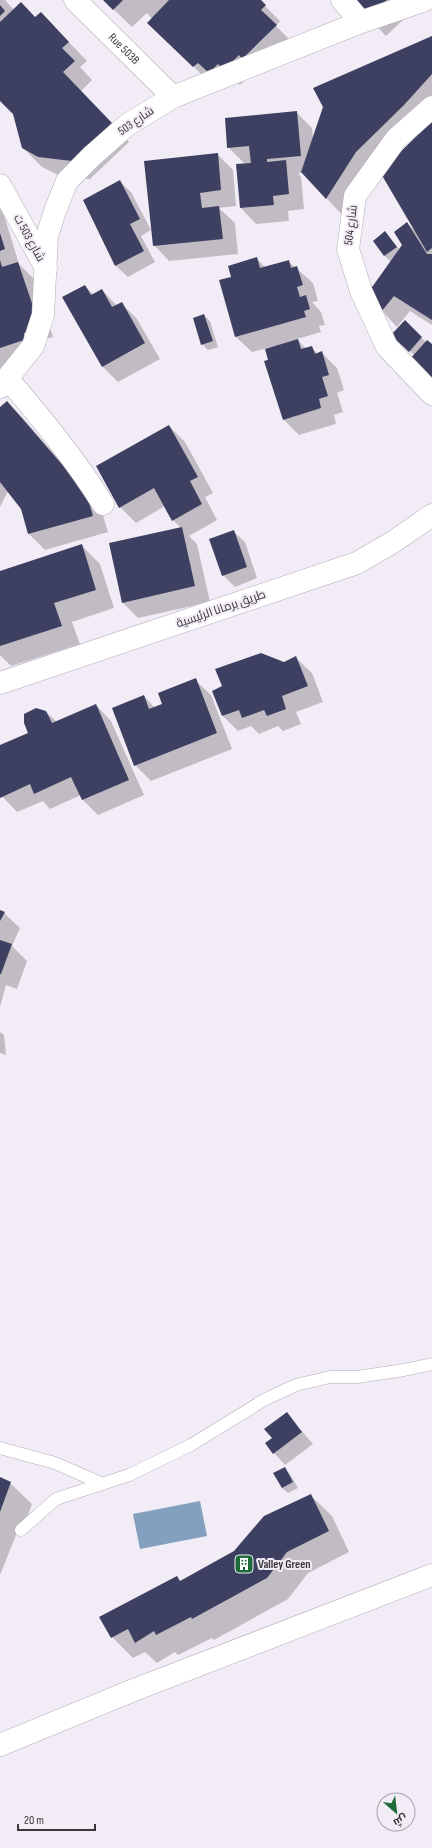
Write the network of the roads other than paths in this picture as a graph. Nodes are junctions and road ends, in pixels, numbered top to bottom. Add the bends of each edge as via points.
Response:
1 (75, 0) edge
2 (342, 0) edge
3 (425, 0) edge
4 (361, 22) junction
5 (173, 96) junction
6 (432, 107) edge
7 (0, 185) edge
8 (46, 269) junction
9 (4, 383) edge
10 (432, 394) edge
11 (103, 504) dead end
12 (432, 515) edge
13 (0, 683) edge
14 (432, 1364) edge
15 (0, 1448) edge
16 (103, 1484) junction
17 (21, 1530) dead end
18 (432, 1575) edge
19 (0, 1745) edge

1 - 5 street, Rue 503B
2 - 4 street
3 - 4 street, شارع 503
4 - 5 street, شارع 503
5 - 8 street, شارع 503 via 127,125 67,181 47,236
6 - 10 street, شارع 504 via 396,140 355,196 348,249 361,291 387,347
7 - 8 street, شارع 503 ت
8 - 9 street, شارع 503 via 43,315 32,346
9 - 11 street via 64,447
12 - 13 street, طريق برمانا الرئيسية via 394,542 357,562
14 - 16 lane via 357,1376 330,1377 296,1385 264,1400 191,1446 129,1475
15 - 16 lane via 55,1463
16 - 17 lane via 56,1500
18 - 19 street via 134,1690

